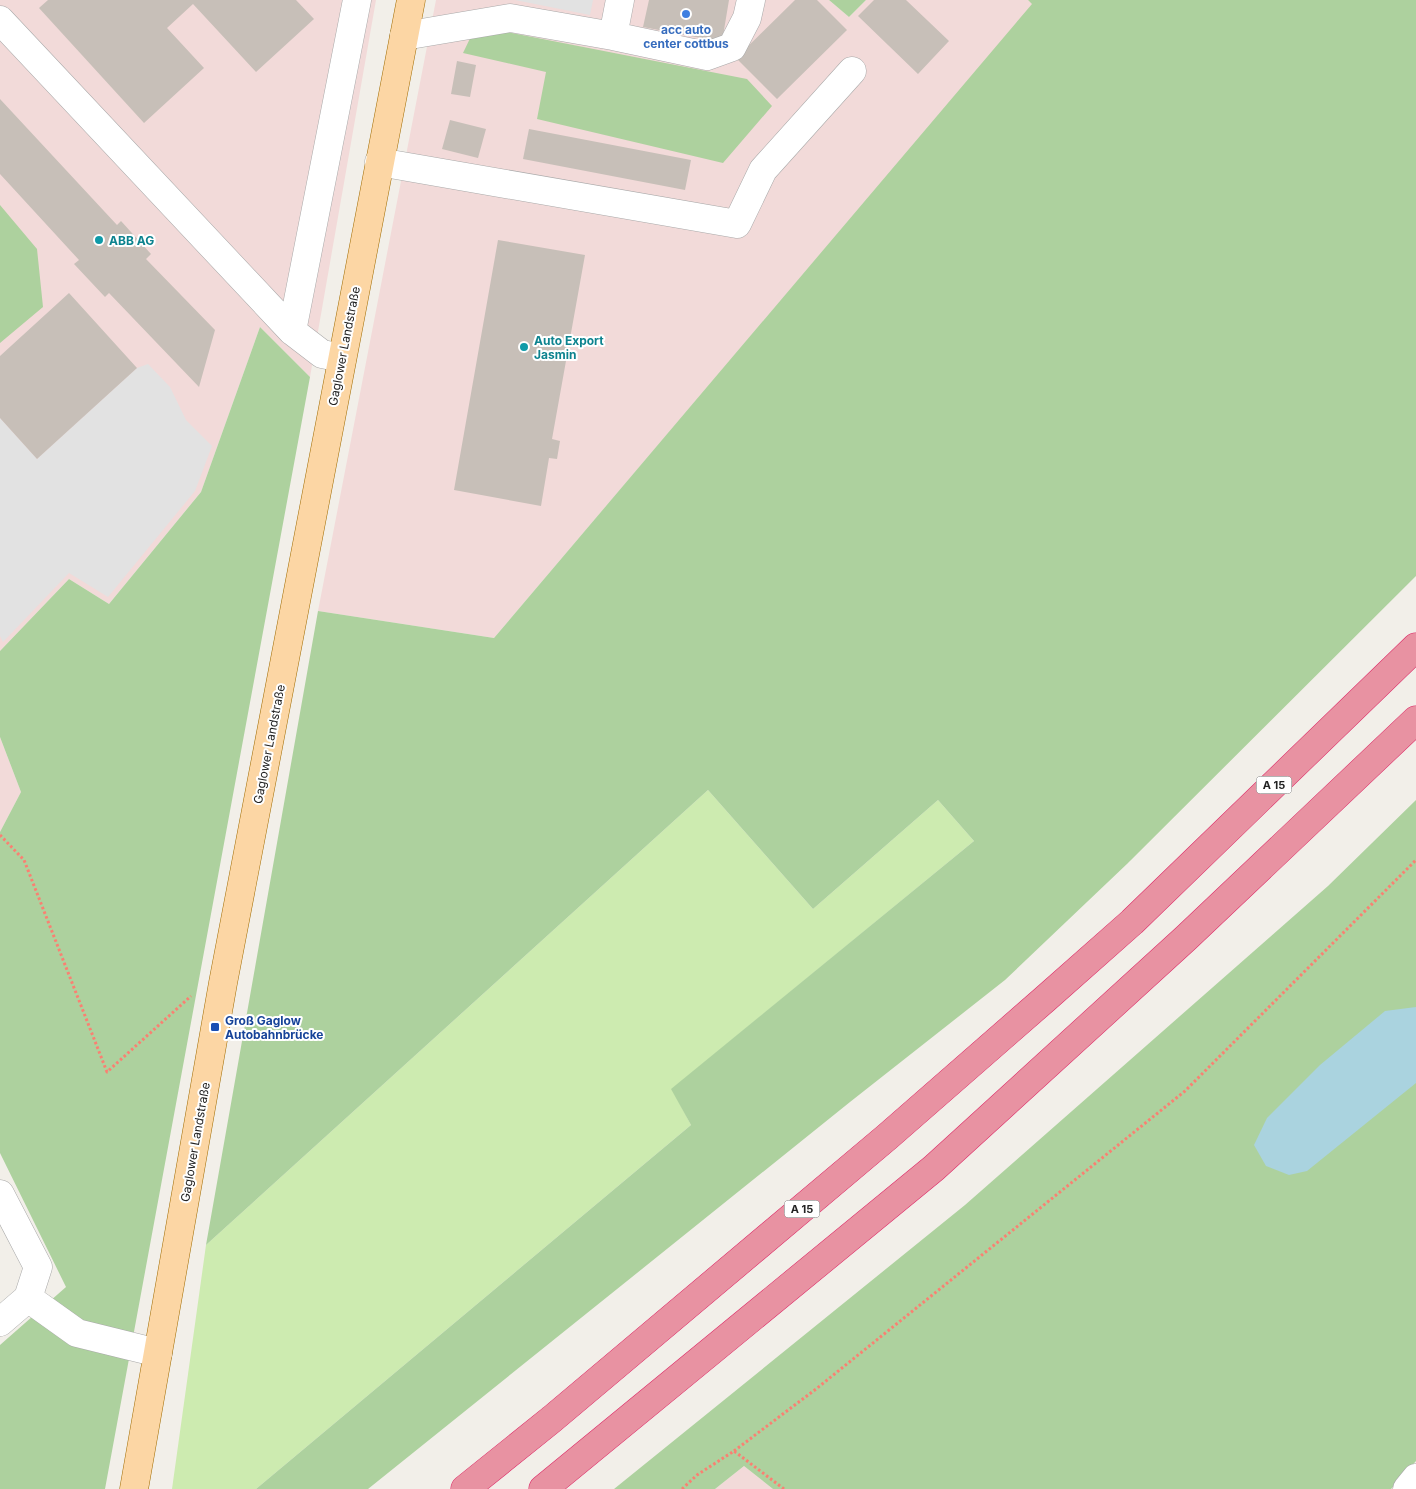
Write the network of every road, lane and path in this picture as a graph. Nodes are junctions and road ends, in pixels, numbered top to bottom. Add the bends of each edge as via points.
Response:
1 (8, 0) edge
2 (358, 0) edge
3 (411, 0) edge
4 (620, 0) edge
5 (751, 0) edge
6 (0, 7) edge
7 (0, 20) edge
8 (404, 36) junction
9 (613, 36) junction
10 (852, 71) dead end
11 (379, 162) junction
12 (292, 331) junction
13 (342, 358) junction
14 (1416, 647) edge
15 (1416, 720) edge
16 (0, 835) edge
17 (1416, 860) edge
18 (193, 994) dead end
19 (0, 1194) edge
20 (28, 1298) junction
21 (0, 1322) edge
22 (158, 1353) junction
23 (734, 1450) junction
24 (1416, 1478) edge
25 (134, 1489) edge
26 (465, 1489) edge
27 (543, 1489) edge
28 (682, 1489) edge
29 (784, 1489) edge
30 (1407, 1489) edge

1 - 6 street
2 - 12 street
3 - 8 main road, Gaglower Landstraße
4 - 9 street
5 - 9 street via 747,18 732,47 707,56
7 - 12 street
8 - 9 street via 510,18
8 - 11 main road, Gaglower Landstraße
10 - 11 street via 763,170 737,224
11 - 13 main road, Gaglower Landstraße
12 - 13 street via 322,354
13 - 22 main road, Gaglower Landstraße via 225,973
14 - 26 highway, A 15 via 1139,915 1052,993 888,1137 552,1420
15 - 27 highway via 1186,938 934,1168
16 - 18 path via 24,860 107,1072
17 - 23 path via 1185,1092 816,1389
19 - 20 street via 38,1267
20 - 21 street
20 - 22 street via 77,1334
22 - 25 main road, Gaglower Landstraße
23 - 28 path via 697,1474
23 - 29 path
24 - 30 street

